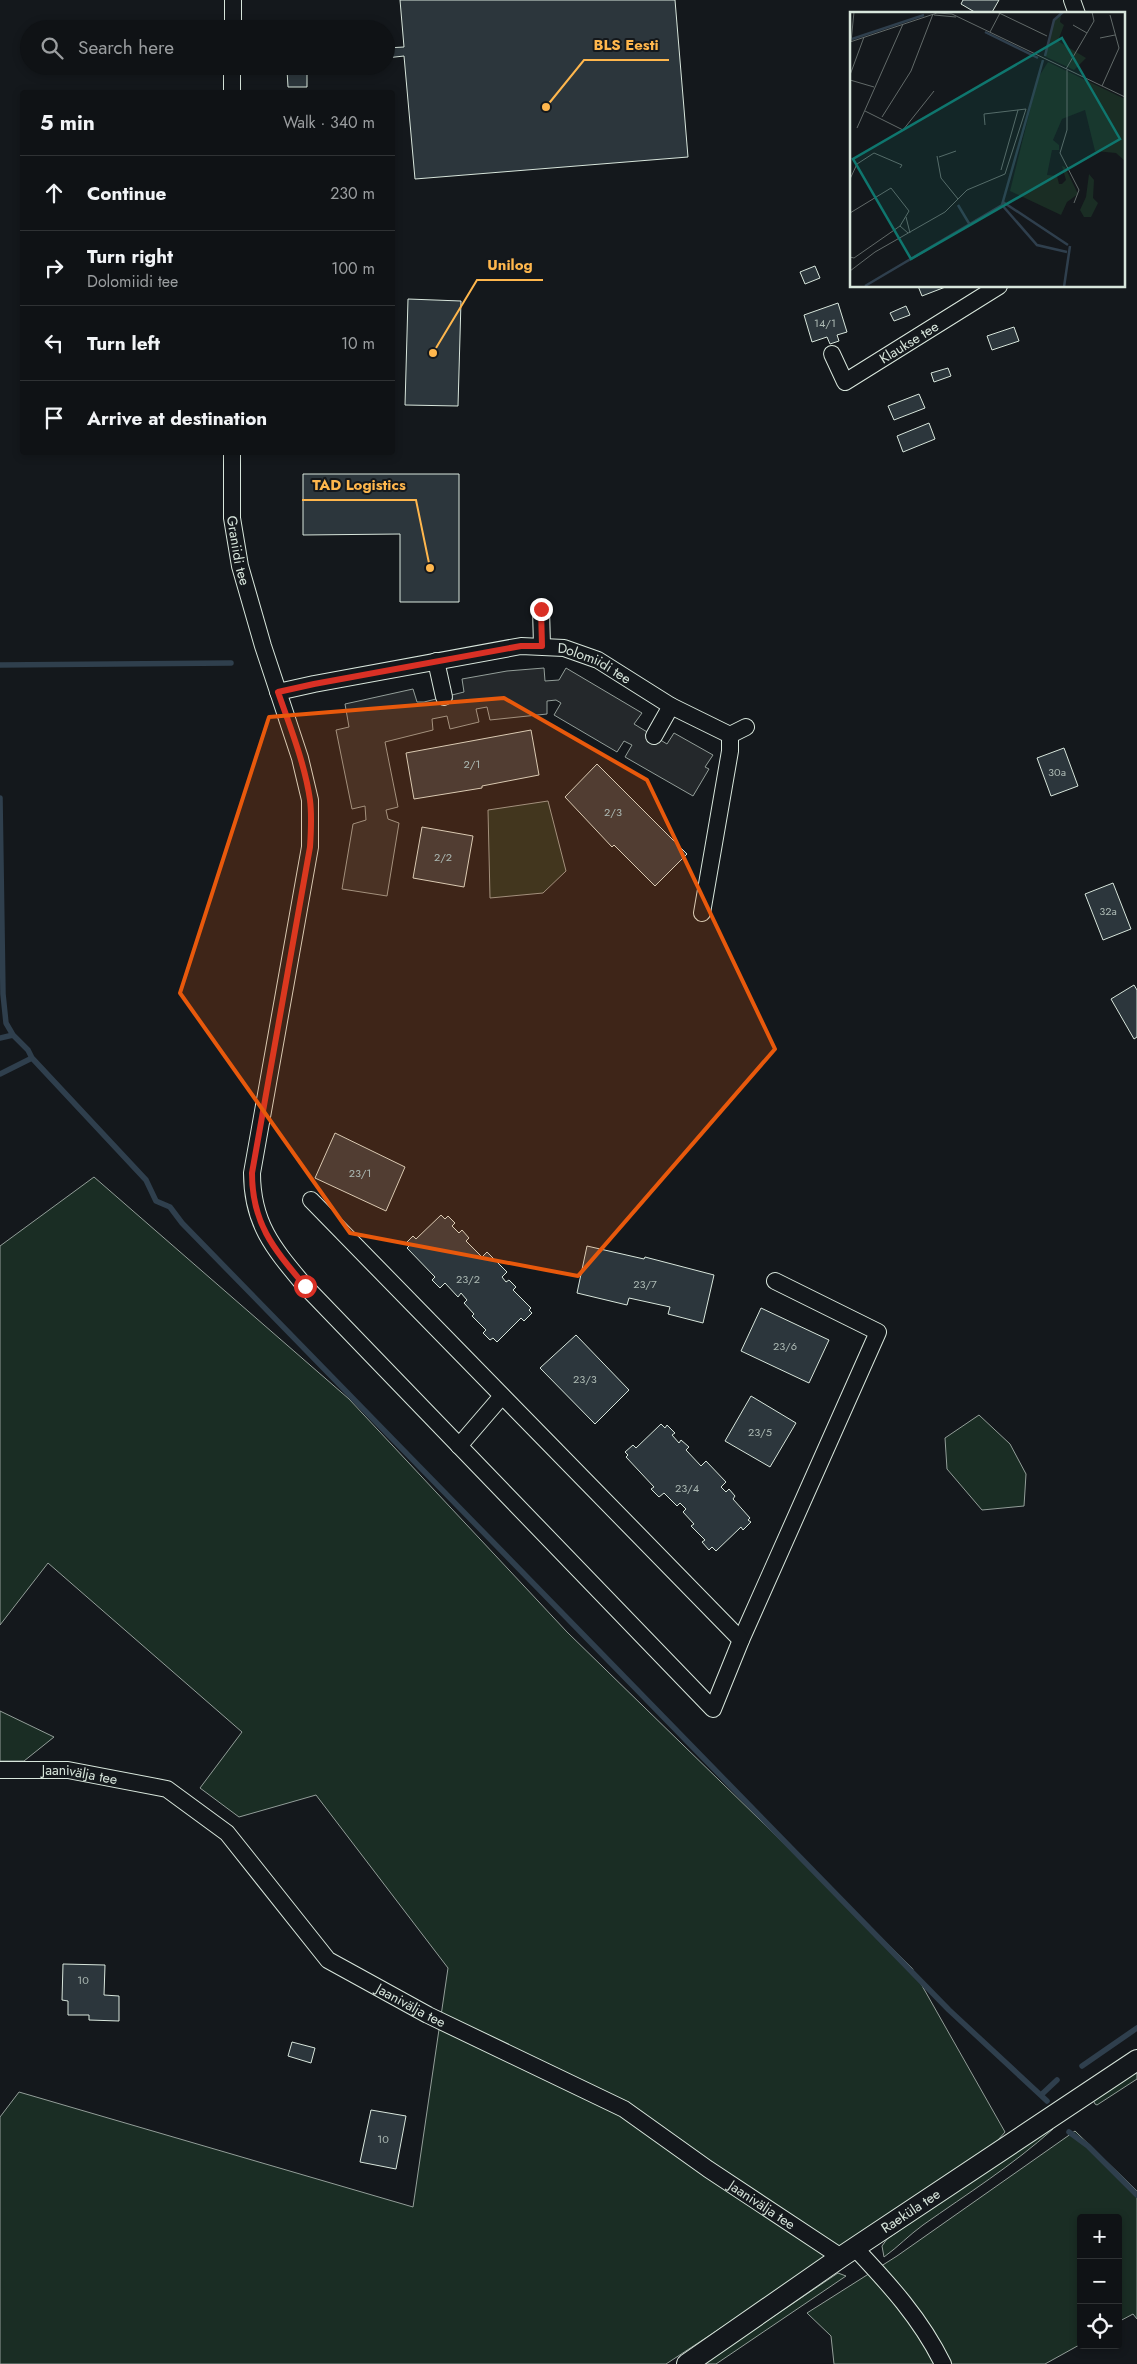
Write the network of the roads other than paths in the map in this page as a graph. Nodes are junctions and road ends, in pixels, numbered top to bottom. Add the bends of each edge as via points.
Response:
1 (233, 0) edge
2 (1072, 0) edge
3 (1076, 12) edge
4 (232, 20) edge
5 (232, 75) edge
6 (232, 90) edge
7 (996, 288) edge
8 (832, 354) dead end
9 (232, 455) edge
10 (541, 609) dead end
11 (542, 646) junction
12 (436, 661) junction
13 (278, 692) junction
14 (444, 697) dead end
15 (671, 706) junction
16 (746, 727) dead end
17 (730, 735) junction
18 (654, 736) dead end
19 (702, 912) dead end
20 (311, 1200) dead end
21 (775, 1281) dead end
22 (502, 1396) junction
23 (460, 1446) junction
24 (741, 1640) junction
25 (0, 1770) edge
26 (1137, 2060) edge
27 (848, 2252) junction
28 (687, 2364) edge
29 (943, 2364) edge

1 - 4 street
2 - 3 street
5 - 6 street
7 - 8 street, Klaukse tee via 845,382
9 - 13 street, Graniidi tee via 232,518 240,566
10 - 11 street
11 - 12 street, Dolomiidi tee via 521,646
11 - 15 street, Dolomiidi tee via 564,648 598,660
12 - 13 street, Dolomiidi tee
12 - 14 street
13 - 23 street, Graniidi tee via 300,758 312,817 310,847 252,1173 252,1195 266,1235 305,1286
15 - 17 street, Dolomiidi tee
15 - 18 street
16 - 17 street
17 - 19 street
20 - 22 street
21 - 24 street via 878,1332
22 - 23 street
22 - 24 street
23 - 24 street, Graniidi tee via 713,1709
25 - 27 street, Jaanivälja tee via 68,1770 167,1790 227,1833 328,1960 428,2015 624,2110 708,2169
26 - 27 street, Raeküla tee
27 - 28 street, Raeküla tee
27 - 29 street, Jaanivälja tee via 918,2320

